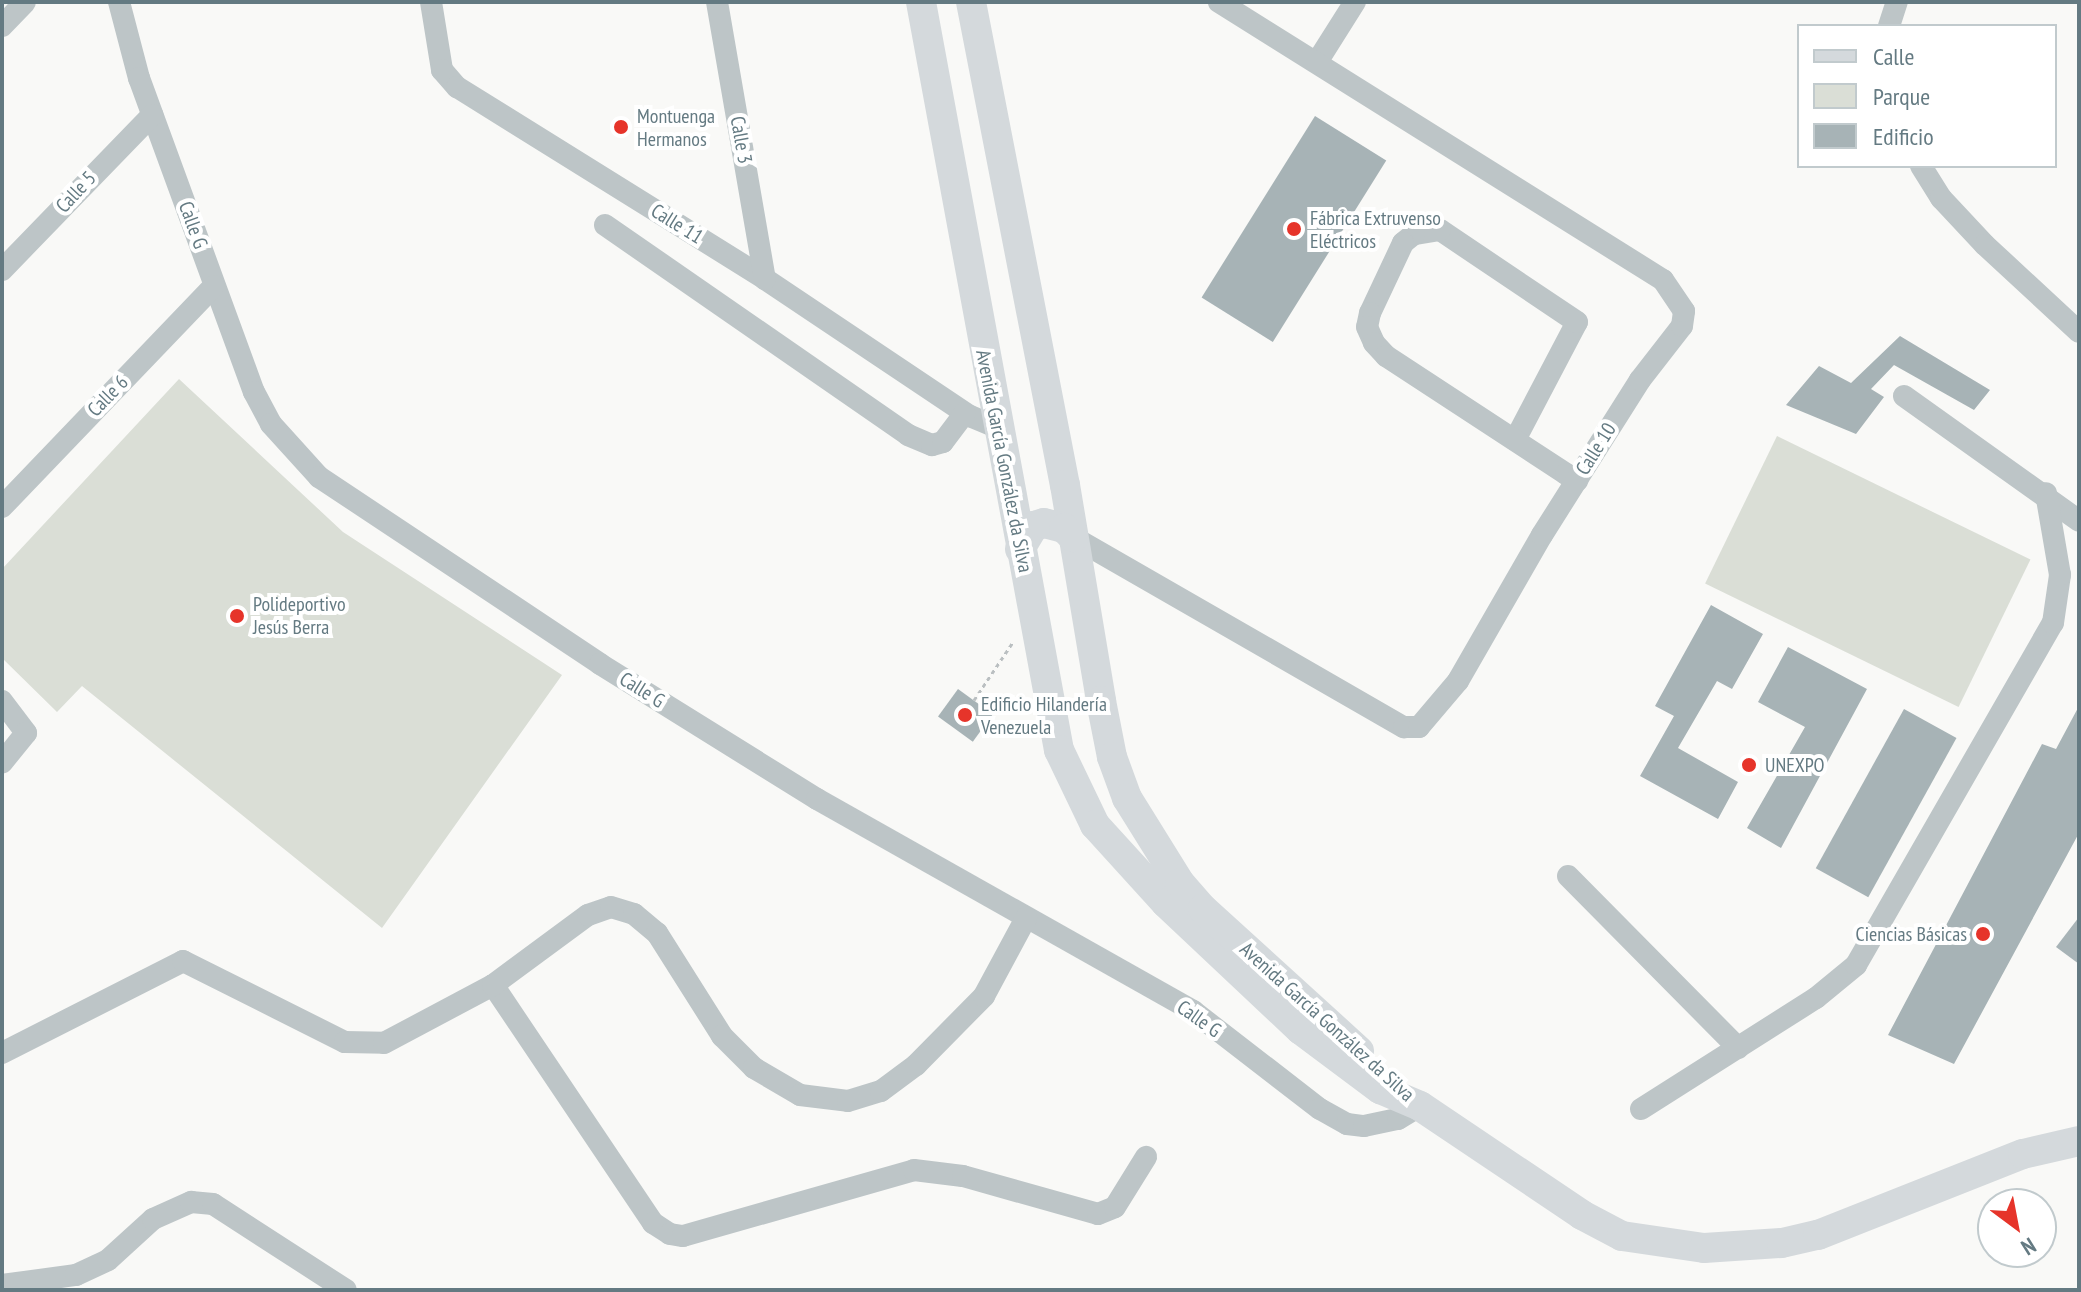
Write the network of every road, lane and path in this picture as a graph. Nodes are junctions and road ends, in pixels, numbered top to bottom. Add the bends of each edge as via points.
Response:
1 (25, 2) edge
2 (119, 2) edge
3 (431, 2) edge
4 (717, 2) edge
5 (921, 2) edge
6 (971, 2) edge
7 (1219, 2) edge
8 (1355, 2) edge
9 (1897, 2) edge
10 (1890, 24) edge
11 (2, 26) edge
12 (1317, 62) junction
13 (152, 115) junction
14 (1922, 168) edge
15 (605, 225) dead end
16 (2, 270) edge
17 (765, 279) junction
18 (214, 286) junction
19 (2079, 332) edge
20 (1904, 396) dead end
21 (982, 415) junction
22 (1515, 440) junction
23 (1577, 480) junction
24 (1065, 485) junction
25 (2046, 493) junction
26 (1012, 499) junction
27 (2, 507) edge
28 (2079, 521) edge
29 (1073, 537) junction
30 (1020, 549) junction
31 (1032, 612) junction
32 (974, 700) dead end
33 (2, 701) edge
34 (2, 763) edge
35 (1568, 876) dead end
36 (1026, 918) junction
37 (493, 985) junction
38 (1738, 1048) junction
39 (2, 1053) edge
40 (1420, 1106) junction
41 (1641, 1109) dead end
42 (2079, 1141) edge
43 (1146, 1157) dead end
44 (2, 1285) edge
45 (343, 1289) edge

1 - 11 street
2 - 13 street, Calle G
3 - 17 street, Calle 11 via 442,70 457,87
4 - 17 street, Calle 3
5 - 21 main road, Avenida García González da Silva
6 - 24 main road, Avenida García González da Silva
7 - 12 street, Calle 10
8 - 12 street
9 - 10 street
12 - 23 street, Calle 10 via 1663,280 1678,299 1684,311 1682,326
13 - 16 street, Calle 5
13 - 18 street, Calle G
14 - 19 street via 1958,217
15 - 21 street via 908,435 932,445
17 - 21 street, Calle 11
18 - 27 street, Calle 6
18 - 36 street, Calle G via 271,424 319,477 627,681 817,799
20 - 25 street
21 - 26 main road, Avenida García González da Silva
22 - 22 street via 1577,322 1440,230 1414,234 1403,243 1370,313 1367,327 1374,343
22 - 23 street
23 - 29 street, Calle 10 via 1458,681 1419,727 1404,727
24 - 26 main road via 1044,505
24 - 29 main road, Avenida García González da Silva
25 - 28 street
25 - 38 street via 2060,575 2053,623 1856,965
26 - 30 main road, Avenida García González da Silva
29 - 30 main road via 1064,528 1044,523 1034,526
29 - 40 main road, Avenida García González da Silva via 1112,757 1149,838 1203,909
30 - 31 main road, Avenida García González da Silva
31 - 32 path
31 - 40 main road, Avenida García González da Silva via 1061,758 1095,825 1156,893 1301,1030 1380,1089
33 - 34 street via 26,733
35 - 38 street
36 - 37 street via 984,996 955,1026 881,1091 848,1101 800,1095 754,1068 722,1036 657,933 634,914 611,907 588,915
36 - 40 street, Calle G via 1193,1011 1347,1124 1381,1125
37 - 39 street via 384,1043 345,1042 183,961
37 - 43 street via 653,1223 670,1234 683,1236 914,1170 963,1176 1098,1214 1115,1207
38 - 41 street
40 - 42 main road via 1622,1236 1704,1248 1818,1235 2023,1154
44 - 45 street via 76,1275 108,1260 153,1219 191,1202 213,1204

